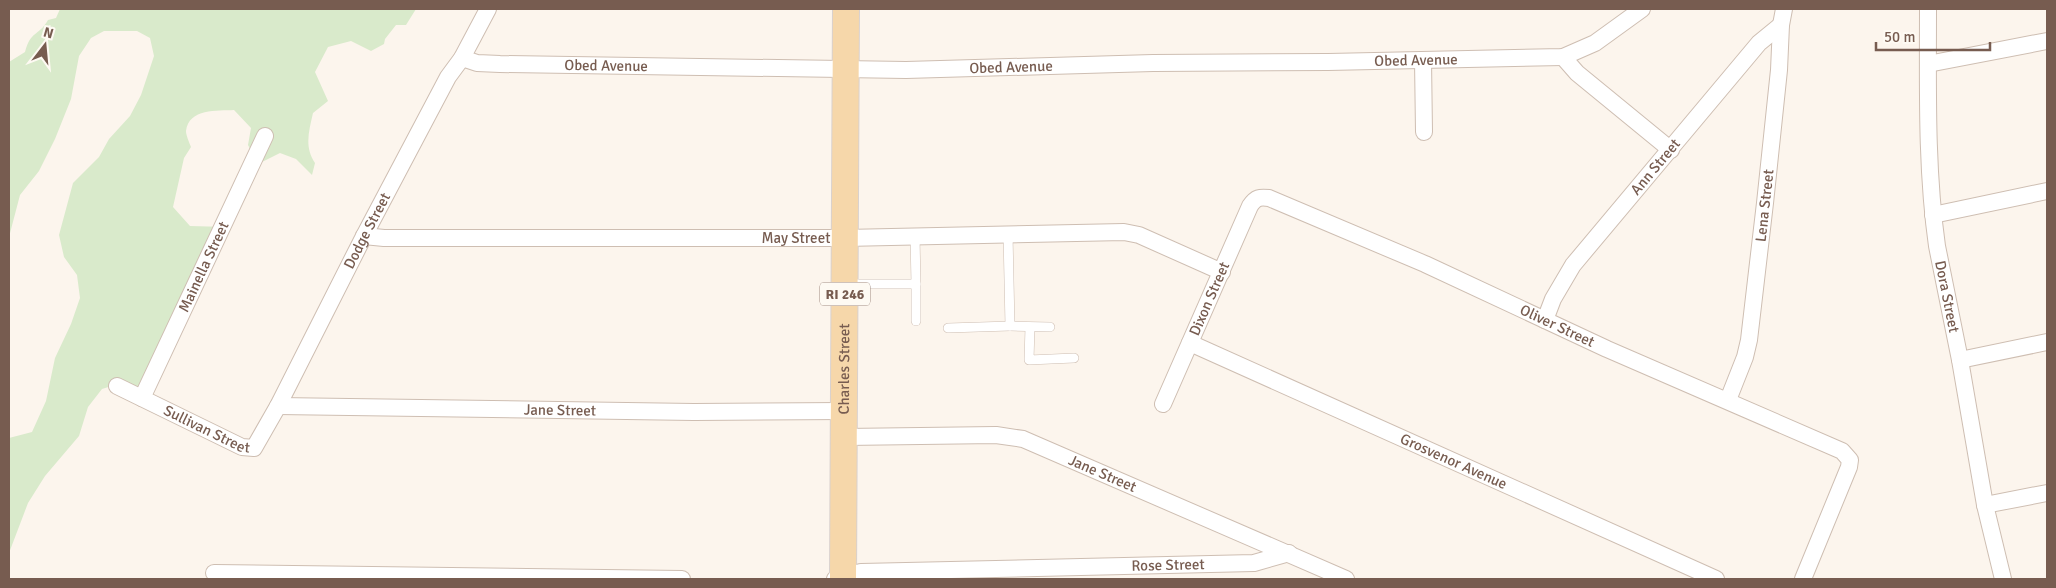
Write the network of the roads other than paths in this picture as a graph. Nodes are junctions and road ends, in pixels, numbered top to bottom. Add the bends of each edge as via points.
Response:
1 (488, 9) edge
2 (846, 9) edge
3 (1642, 9) edge
4 (1784, 9) edge
5 (1928, 9) edge
6 (1781, 25) junction
7 (2047, 41) edge
8 (1562, 57) junction
9 (462, 58) junction
10 (1423, 60) junction
11 (1928, 64) junction
12 (847, 68) junction
13 (1424, 132) dead end
14 (265, 136) dead end
15 (1671, 150) junction
16 (2047, 191) edge
17 (1260, 197) joint
18 (1933, 215) junction
19 (1008, 234) junction
20 (364, 236) junction
21 (915, 236) junction
22 (846, 238) junction
23 (1222, 272) junction
24 (845, 284) junction
25 (916, 284) junction
26 (916, 320) dead end
27 (1545, 320) junction
28 (1010, 326) junction
29 (1030, 327) junction
30 (1050, 327) dead end
31 (948, 328) dead end
32 (2047, 342) edge
33 (1190, 343) junction
34 (1074, 358) dead end
35 (1960, 360) junction
36 (118, 386) dead end
37 (142, 398) junction
38 (1728, 400) junction
39 (1163, 404) dead end
40 (278, 406) junction
41 (844, 411) junction
42 (845, 437) junction
43 (2047, 493) edge
44 (1985, 505) junction
45 (1289, 553) junction
46 (214, 573) dead end
47 (682, 579) edge
48 (840, 579) edge
49 (1346, 579) edge
50 (1716, 579) edge
51 (1803, 579) edge
52 (2003, 579) edge

1 - 9 street, Dodge Street
2 - 12 main road, Charles Street / RI 246
3 - 8 street, Obed Avenue via 1595,43
4 - 6 street, Lena Street
5 - 11 street, Dora Street
6 - 15 street, Ann Street via 1759,43
6 - 38 street, Lena Street via 1779,70 1749,340
7 - 11 street
8 - 10 street, Obed Avenue
8 - 15 street via 1577,74
9 - 12 street, Obed Avenue via 477,64
9 - 20 street, Dodge Street via 448,78
10 - 12 street, Obed Avenue via 906,70
10 - 13 street
11 - 18 street, Dora Street
12 - 22 main road, Charles Street / RI 246
14 - 37 street, Mainella Street
15 - 27 street, Ann Street via 1573,266
16 - 18 street
17 - 23 street, Dixon Street via 1254,199 1250,206
17 - 27 street, Oliver Street via 1425,264
18 - 35 street, Dora Street
19 - 21 street, May Street
19 - 23 street, May Street via 1132,233
19 - 28 lane
20 - 22 street, May Street
20 - 40 street, Dodge Street
21 - 22 street, May Street
21 - 25 lane
22 - 24 main road, Charles Street / RI 246
23 - 33 street, Dixon Street
24 - 25 lane
24 - 41 main road, Charles Street / RI 246
25 - 26 lane
27 - 38 street, Oliver Street
28 - 29 lane
28 - 31 lane
29 - 30 lane
29 - 34 lane via 1029,360
32 - 35 street
33 - 39 street, Dixon Street
33 - 50 street, Grosvenor Avenue
35 - 44 street, Dora Street
36 - 37 street, Sullivan Street
37 - 40 street, Sullivan Street via 247,449 254,448
38 - 51 street, Oliver Street via 1842,451 1850,460
40 - 41 street, Jane Street
41 - 42 main road, Charles Street / RI 246
42 - 45 street, Jane Street via 996,435 1023,439
42 - 48 main road, Charles Street / RI 246
43 - 44 street
44 - 52 street, Dora Street
45 - 48 street, Rose Street via 1254,563 861,572
45 - 49 street, Jane Street
46 - 47 street

